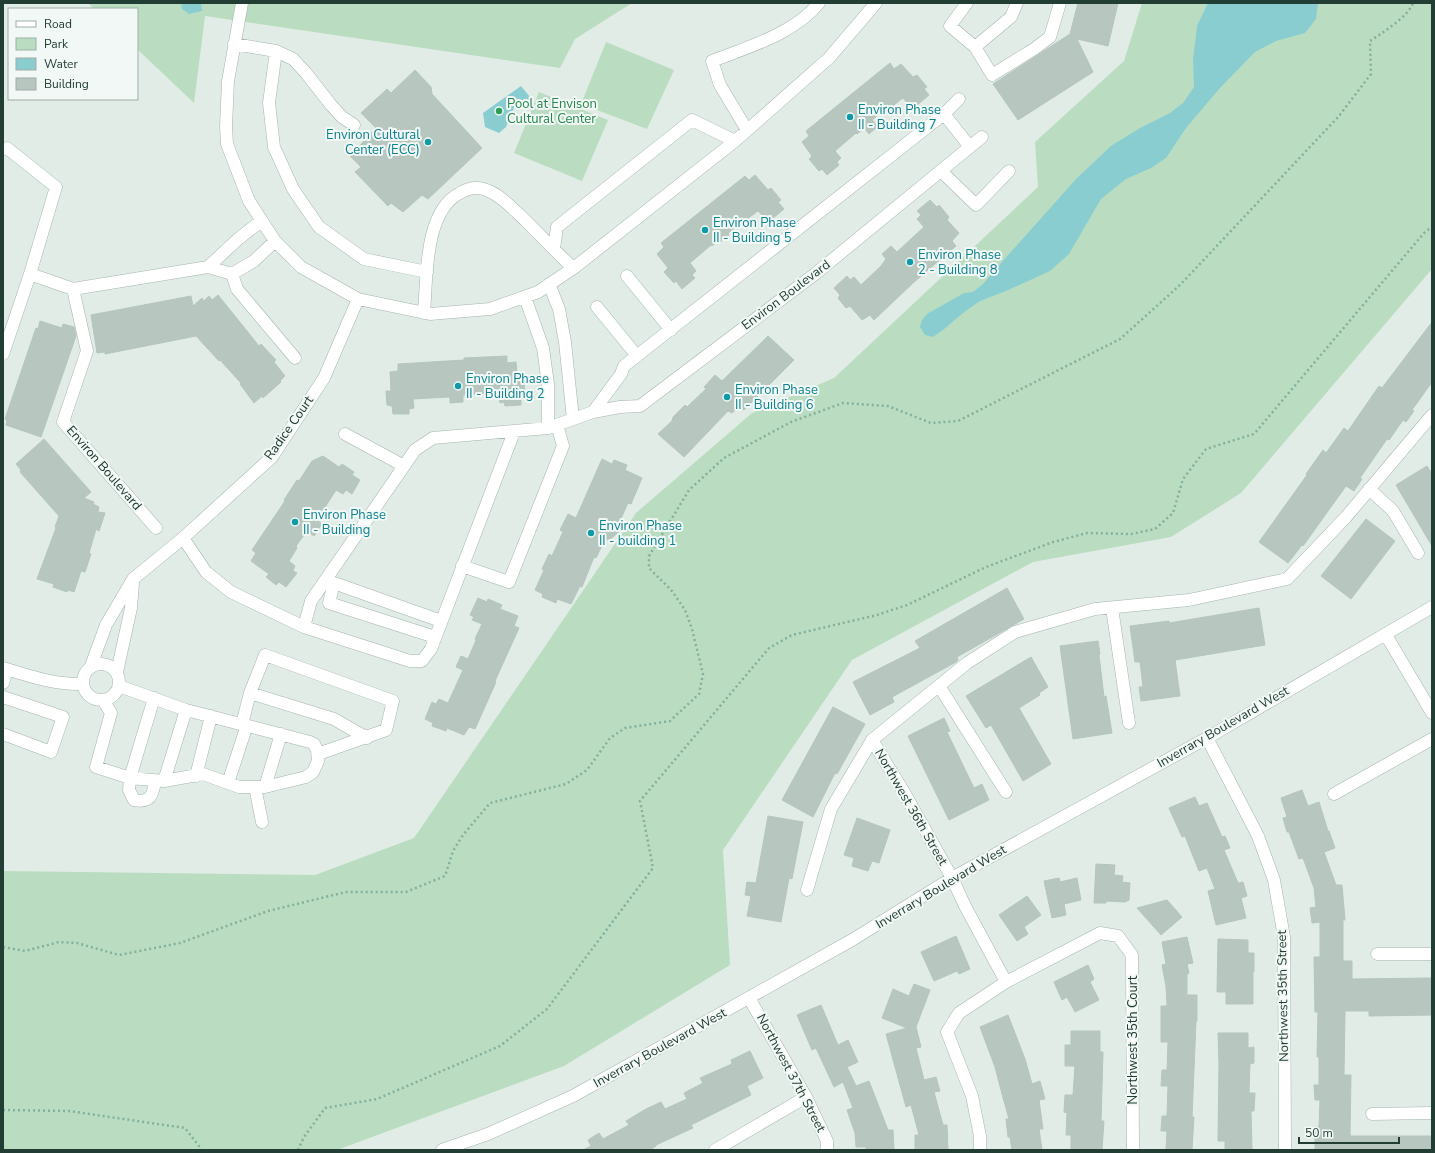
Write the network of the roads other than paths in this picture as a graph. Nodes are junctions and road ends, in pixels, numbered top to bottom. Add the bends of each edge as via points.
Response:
1 (242, 3) edge
2 (819, 3) edge
3 (876, 3) edge
4 (967, 3) edge
5 (1017, 3) edge
6 (1060, 3) edge
7 (234, 44) junction
8 (975, 47) junction
9 (276, 51) junction
10 (959, 99) dead end
11 (944, 114) junction
12 (354, 125) dead end
13 (747, 130) junction
14 (982, 137) dead end
15 (735, 141) junction
16 (970, 146) junction
17 (3, 149) edge
18 (941, 171) junction
19 (1009, 171) dead end
20 (261, 221) junction
21 (274, 241) junction
22 (554, 249) junction
23 (208, 267) junction
24 (573, 268) junction
25 (428, 272) junction
26 (30, 274) junction
27 (232, 274) junction
28 (627, 276) dead end
29 (549, 284) junction
30 (73, 288) junction
31 (525, 297) junction
32 (358, 300) junction
33 (597, 307) dead end
34 (424, 313) junction
35 (671, 330) junction
36 (3, 354) edge
37 (637, 356) junction
38 (295, 358) dead end
39 (593, 412) junction
40 (1432, 415) edge
41 (573, 419) junction
42 (552, 427) junction
43 (514, 432) junction
44 (345, 434) dead end
45 (404, 466) junction
46 (1369, 489) junction
47 (156, 528) dead end
48 (183, 538) junction
49 (1418, 553) dead end
50 (462, 566) junction
51 (133, 579) junction
52 (1432, 607) edge
53 (1112, 608) junction
54 (441, 621) junction
55 (304, 626) junction
56 (1386, 635) junction
57 (435, 637) junction
58 (91, 666) junction
59 (5, 669) edge
60 (117, 672) junction
61 (3, 683) edge
62 (82, 684) junction
63 (119, 686) junction
64 (939, 686) junction
65 (250, 693) junction
66 (3, 697) edge
67 (154, 698) junction
68 (104, 700) junction
69 (186, 710) junction
70 (1432, 713) edge
71 (211, 716) junction
72 (1129, 723) dead end
73 (245, 725) junction
74 (3, 734) edge
75 (281, 734) junction
76 (367, 738) junction
77 (1207, 738) junction
78 (1432, 739) edge
79 (872, 740) junction
80 (318, 754) junction
81 (196, 776) junction
82 (130, 778) junction
83 (159, 781) junction
84 (228, 783) junction
85 (260, 787) junction
86 (1006, 792) dead end
87 (1334, 794) dead end
88 (262, 822) dead end
89 (952, 878) junction
90 (807, 890) dead end
91 (1377, 954) dead end
92 (1432, 954) edge
93 (1006, 982) junction
94 (749, 998) junction
95 (806, 1096) junction
96 (1432, 1112) edge
97 (1372, 1114) dead end
98 (442, 1150) edge
99 (715, 1150) edge
100 (827, 1150) edge
101 (980, 1150) edge
102 (1133, 1150) edge
103 (1285, 1150) edge

1 - 7 street
2 - 13 street via 785,31 712,61 720,85
3 - 13 street via 829,58
4 - 8 street via 950,26
5 - 8 street via 1011,18
6 - 8 street via 1050,36 992,75
7 - 9 street
7 - 20 street via 226,104 227,144 249,201
9 - 12 street via 293,59 342,117
9 - 25 street via 269,103 274,146 293,189 319,227 364,260
10 - 11 street
11 - 16 street
11 - 35 street
13 - 15 street
14 - 16 street, Environ Boulevard
15 - 22 street via 692,120 558,227
15 - 24 street
16 - 18 street, Environ Boulevard
17 - 26 street via 7,148 56,187
18 - 19 street via 976,206
18 - 39 street, Environ Boulevard via 815,274 640,406
20 - 21 street
20 - 23 street
21 - 27 street via 254,261
21 - 32 street via 301,267
22 - 24 street
22 - 25 street via 492,192 468,188 453,196 442,207 429,246
23 - 27 street
23 - 30 street
24 - 29 street
25 - 34 street
26 - 30 street
26 - 36 street
27 - 38 street via 237,289
28 - 35 street
29 - 31 street
29 - 41 street via 559,309 565,342
30 - 47 street, Environ Boulevard via 87,351 63,422
31 - 34 street via 490,309
31 - 42 street via 543,348
32 - 34 street
32 - 48 street, Radice Court via 324,378 272,457
33 - 37 street
35 - 37 street
37 - 39 street via 624,366
39 - 41 street, Environ Boulevard
40 - 46 street
41 - 42 street, Environ Boulevard
42 - 43 street, Environ Boulevard
42 - 50 street via 563,446 509,582
43 - 45 street, Environ Boulevard via 433,438 415,450
43 - 50 street
44 - 45 street
45 - 55 street, Environ Boulevard via 311,601
46 - 49 street via 1393,511
46 - 53 street via 1287,579 1189,600
48 - 51 street, Radice Court
48 - 55 street via 206,572 231,592
50 - 54 street
51 - 58 street, Radice Court via 106,625
51 - 60 street via 131,608
52 - 56 street, Inverrary Boulevard West
53 - 64 street via 1094,609 1015,632 967,663
53 - 72 street
54 - 57 street
54 - 57 street via 334,583 329,603
55 - 57 street via 410,661 422,662
56 - 70 street
56 - 77 street, Inverrary Boulevard West
58 - 60 street via 105,664
58 - 62 street via 86,671
59 - 61 street
59 - 62 street via 52,682
60 - 63 street
62 - 68 street via 90,697
63 - 67 street
63 - 68 street via 116,693
64 - 79 street
64 - 86 street
65 - 73 street
65 - 76 street via 334,719
65 - 76 street via 265,655 394,700 386,730
66 - 74 street via 63,718 51,752
67 - 69 street
67 - 82 street
68 - 82 street via 111,713 96,767
69 - 71 street
69 - 83 street
71 - 73 street
71 - 81 street
73 - 75 street
73 - 84 street
75 - 80 street via 310,742 316,747
75 - 85 street
76 - 80 street
77 - 89 street, Inverrary Boulevard West
77 - 103 street, Northwest 35th Street via 1258,836 1274,880 1284,937
78 - 87 street
79 - 89 street, Northwest 36th Street via 906,794
79 - 90 street via 831,809
80 - 85 street via 313,772 306,777
81 - 83 street
81 - 84 street via 203,774
82 - 83 street
82 - 83 street via 129,790 134,800 142,801 154,793
84 - 85 street via 239,787
85 - 88 street
89 - 93 street, Northwest 36th Street
89 - 94 street, Inverrary Boulevard West via 852,940
91 - 92 street
93 - 101 street via 959,1013 947,1032 972,1096 980,1136
93 - 102 street, Northwest 35th Court via 1100,933 1118,936 1132,955
94 - 95 street, Northwest 37th Street
94 - 98 street, Inverrary Boulevard West via 573,1096 488,1134
95 - 99 street
95 - 100 street, Northwest 37th Street via 827,1141
96 - 97 street

